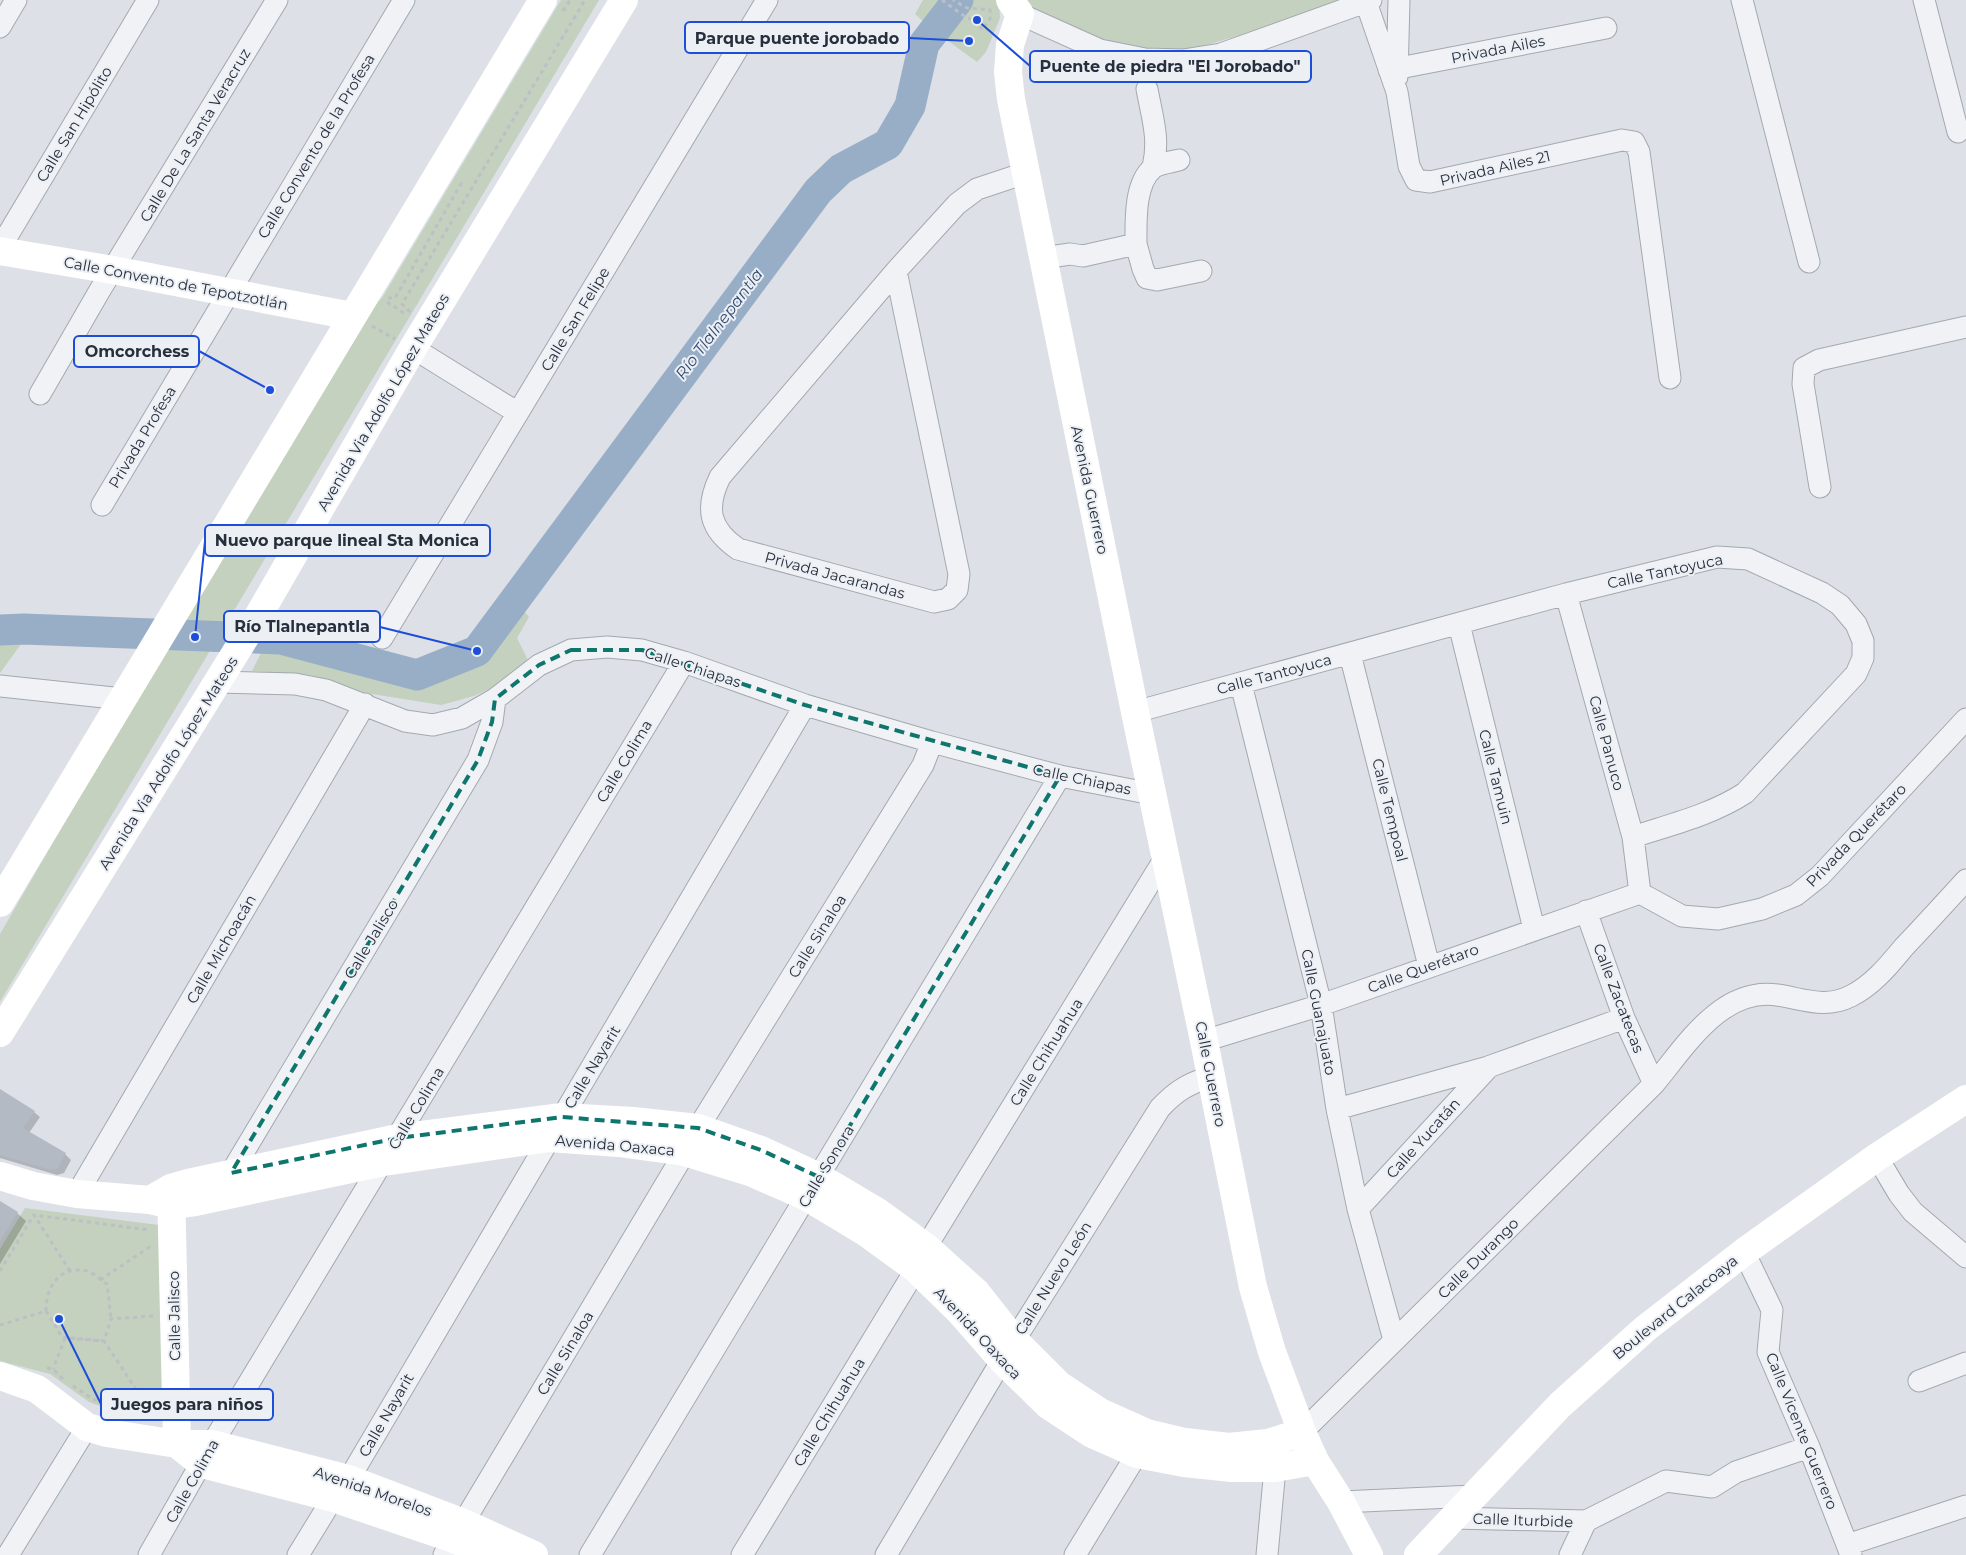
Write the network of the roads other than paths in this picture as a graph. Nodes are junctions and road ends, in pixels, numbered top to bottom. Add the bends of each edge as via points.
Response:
1 (16, 0) edge
2 (148, 0) edge
3 (276, 0) edge
4 (404, 0) edge
5 (543, 0) edge
6 (624, 0) edge
7 (767, 0) edge
8 (1399, 0) edge
9 (1742, 0) edge
10 (1924, 0) edge
11 (1368, 1) edge
12 (1015, 7) edge
13 (0, 27) edge
14 (1606, 28) dead end
15 (1393, 70) junction
16 (1147, 89) dead end
17 (1958, 132) dead end
18 (1180, 160) dead end
19 (1153, 167) junction
20 (1025, 173) junction
21 (1136, 244) junction
22 (0, 249) edge
23 (1809, 262) dead end
24 (1043, 263) junction
25 (113, 270) junction
26 (1201, 270) dead end
27 (896, 271) junction
28 (229, 292) junction
29 (352, 316) junction
30 (1966, 326) edge
31 (413, 348) junction
32 (1670, 378) dead end
33 (40, 394) dead end
34 (518, 414) junction
35 (1820, 487) dead end
36 (102, 505) dead end
37 (1566, 594) junction
38 (1459, 624) junction
39 (382, 638) dead end
40 (1350, 654) junction
41 (684, 662) junction
42 (218, 682) junction
43 (1241, 684) junction
44 (0, 686) edge
45 (123, 699) junction
46 (495, 699) junction
47 (366, 704) junction
48 (805, 705) junction
49 (1135, 712) junction
50 (1966, 719) edge
51 (932, 742) junction
52 (1060, 776) junction
53 (1152, 794) junction
54 (1633, 837) junction
55 (1165, 858) junction
56 (1966, 880) edge
57 (1640, 893) junction
58 (0, 903) edge
59 (1586, 912) junction
60 (1534, 929) junction
61 (1429, 966) junction
62 (1321, 1005) junction
63 (1624, 1018) junction
64 (0, 1033) edge
65 (1204, 1041) junction
66 (1488, 1067) junction
67 (1212, 1076) junction
68 (1654, 1084) junction
69 (1966, 1099) edge
70 (1337, 1109) junction
71 (555, 1128) junction
72 (398, 1138) junction
73 (692, 1140) junction
74 (1877, 1156) junction
75 (384, 1162) junction
76 (231, 1173) junction
77 (0, 1176) edge
78 (813, 1187) junction
79 (78, 1194) junction
80 (164, 1198) junction
81 (1358, 1209) junction
82 (1744, 1252) junction
83 (1966, 1257) edge
84 (921, 1258) junction
85 (1394, 1340) junction
86 (1008, 1350) junction
87 (1966, 1364) edge
88 (0, 1376) edge
89 (1919, 1381) dead end
90 (87, 1427) junction
91 (1302, 1432) junction
92 (177, 1444) junction
93 (1809, 1447) junction
94 (207, 1454) junction
95 (1137, 1454) junction
96 (1315, 1461) junction
97 (1275, 1468) junction
98 (341, 1488) junction
99 (1472, 1496) junction
100 (1340, 1502) junction
101 (1966, 1506) edge
102 (1453, 1518) junction
103 (1586, 1522) junction
104 (454, 1539) edge
105 (1849, 1550) edge
106 (8, 1555) edge
107 (149, 1555) edge
108 (298, 1555) edge
109 (488, 1555) edge
110 (534, 1555) edge
111 (590, 1555) edge
112 (742, 1555) edge
113 (886, 1555) edge
114 (1075, 1555) edge
115 (1267, 1555) edge
116 (1369, 1555) edge
117 (1418, 1555) edge
118 (1570, 1555) edge

1 - 13 street
2 - 22 street, Calle San Hipólito
3 - 25 street, Calle De La Santa Veracruz
4 - 28 street, Calle Convento de la Profesa
5 - 29 street
6 - 31 street, Avenida Via Adolfo López Mateos
7 - 34 street, Calle San Felipe
8 - 15 street, Privada Ailes 21
9 - 23 street
10 - 17 street
11 - 12 street via 1221,54 1182,60 1145,59 1100,50
11 - 15 street, Privada Ailes 21
12 - 20 street, Avenida Guerrero via 1008,72
14 - 15 street, Privada Ailes
15 - 32 street, Privada Ailes 21 via 1409,166 1416,180 1430,182 1622,140 1634,142 1639,152
16 - 19 street via 1157,142
18 - 19 street
19 - 21 street via 1143,181 1137,202
20 - 24 street, Avenida Guerrero
20 - 27 street, Privada Jacarandas via 977,189 957,204
21 - 24 street via 1083,256 1070,254
21 - 26 street via 1147,278 1157,280
22 - 25 street, Calle Convento de Tepotzotlán
24 - 49 street, Avenida Guerrero
25 - 28 street, Calle Convento de Tepotzotlán
25 - 33 street, Calle De La Santa Veracruz
27 - 27 street, Privada Jacarandas via 720,477 712,493 710,511 724,540 738,549 934,602 948,600 957,590 959,574
28 - 29 street, Calle Convento de Tepotzotlán
28 - 36 street, Privada Profesa
29 - 45 street
30 - 35 street via 1818,360 1804,368 1803,384
31 - 34 street
31 - 42 street, Avenida Via Adolfo López Mateos
34 - 39 street, Calle San Felipe
37 - 38 street, Calle Tantoyuca
37 - 54 street, Calle Panuco
37 - 54 street, Calle Tantoyuca via 1717,557 1748,559 1822,593 1840,605 1856,624 1863,641 1863,658 1856,674 1745,793 1709,813
38 - 40 street, Calle Tantoyuca
38 - 60 street, Calle Tamuin
40 - 43 street, Calle Tantoyuca
40 - 61 street, Calle Tempoal
41 - 46 street, Calle Chiapas via 642,650 607,647 571,650 539,665
41 - 48 street, Calle Chiapas
41 - 72 street, Calle Colima
42 - 47 street, Calle Chiapas via 295,684 326,690
42 - 64 street, Avenida Via Adolfo López Mateos
43 - 49 street, Calle Tantoyuca
43 - 62 street, Calle Guanajuato
44 - 45 street
45 - 58 street
46 - 47 street, Calle Chiapas via 462,718 433,725 405,721
46 - 76 street, Calle Jalisco via 492,722 478,760
47 - 79 street, Calle Michoacán
48 - 51 street, Calle Chiapas
48 - 71 street, Calle Nayarit
49 - 53 street, Calle Guerrero
50 - 57 street, Privada Querétaro via 1820,876 1796,895 1762,909 1718,919 1682,916
51 - 52 street, Calle Chiapas
51 - 73 street, Calle Sinaloa via 923,765
52 - 53 street, Calle Chiapas
52 - 78 street, Calle Sonora
53 - 55 street, Calle Guerrero
54 - 57 street, Calle Panuco
55 - 65 street, Calle Guerrero
55 - 84 street, Calle Chihuahua
56 - 68 street, Calle Durango via 1876,978 1852,996 1827,1004 1775,995 1749,997 1726,1006 1706,1021
57 - 59 street, Calle Querétaro
59 - 60 street, Calle Querétaro
59 - 63 street, Calle Zacatecas
60 - 61 street, Calle Querétaro
61 - 62 street, Calle Querétaro
62 - 65 street, Calle Querétaro
62 - 70 street, Calle Guanajuato
63 - 66 street, Calle Yucatán
63 - 68 street, Calle Zacatecas
65 - 67 street, Calle Guerrero
66 - 70 street, Calle Yucatán
66 - 81 street, Calle Yucatán
67 - 86 street, Calle Nuevo León via 1190,1083 1160,1108
67 - 91 street, Calle Guerrero via 1253,1287 1272,1352
68 - 85 street, Calle Durango
69 - 74 street, Boulevard Calacoaya
70 - 81 street, Calle Guanajuato
71 - 72 street, Avenida Oaxaca
71 - 73 street, Avenida Oaxaca via 633,1121
71 - 75 street, Avenida Oaxaca
71 - 98 street, Calle Nayarit
72 - 75 street, Calle Colima
72 - 76 street, Avenida Oaxaca
73 - 78 street, Avenida Oaxaca via 761,1150
73 - 104 street, Calle Sinaloa
74 - 82 street, Boulevard Calacoaya
74 - 83 street via 1913,1212
75 - 80 street, Avenida Oaxaca via 195,1202
75 - 94 street, Calle Colima
76 - 80 street, Avenida Oaxaca
77 - 79 street, Avenida Oaxaca
78 - 84 street, Avenida Oaxaca via 878,1212
78 - 111 street, Calle Sonora
79 - 80 street, Avenida Oaxaca
80 - 92 street, Calle Jalisco
81 - 85 street, Calle Guanajuato
82 - 93 street, Calle Vicente Guerrero via 1772,1310 1768,1352
82 - 99 street, Boulevard Calacoaya via 1646,1328 1567,1399
84 - 86 street, Avenida Oaxaca via 976,1292
84 - 112 street, Calle Chihuahua
85 - 91 street, Calle Durango
86 - 91 street, Avenida Oaxaca via 1100,1412 1147,1433 1229,1447 1268,1443
86 - 95 street, Avenida Oaxaca via 1048,1405 1092,1434
86 - 113 street, Calle Nuevo León
87 - 89 street
88 - 90 street, Avenida Morelos via 37,1389
90 - 92 street, Avenida Morelos
90 - 106 street
91 - 96 street, Calle Guerrero
91 - 97 street
92 - 94 street, Avenida Morelos
93 - 103 street via 1736,1472 1712,1487 1666,1481
93 - 105 street, Calle Vicente Guerrero
94 - 98 street, Avenida Morelos
94 - 107 street, Calle Colima
95 - 97 street, Avenida Oaxaca via 1232,1468
95 - 114 street
96 - 97 street, Avenida Oaxaca
96 - 100 street, Calle Guerrero
97 - 115 street
98 - 104 street, Avenida Morelos
98 - 108 street, Calle Nayarit
99 - 100 street
99 - 102 street, Boulevard Calacoaya
100 - 116 street, Calle Guerrero
101 - 105 street
102 - 103 street, Calle Iturbide
102 - 117 street, Boulevard Calacoaya
103 - 118 street, Calle Iturbide
104 - 109 street, Avenida Morelos
104 - 110 street, Avenida Morelos

